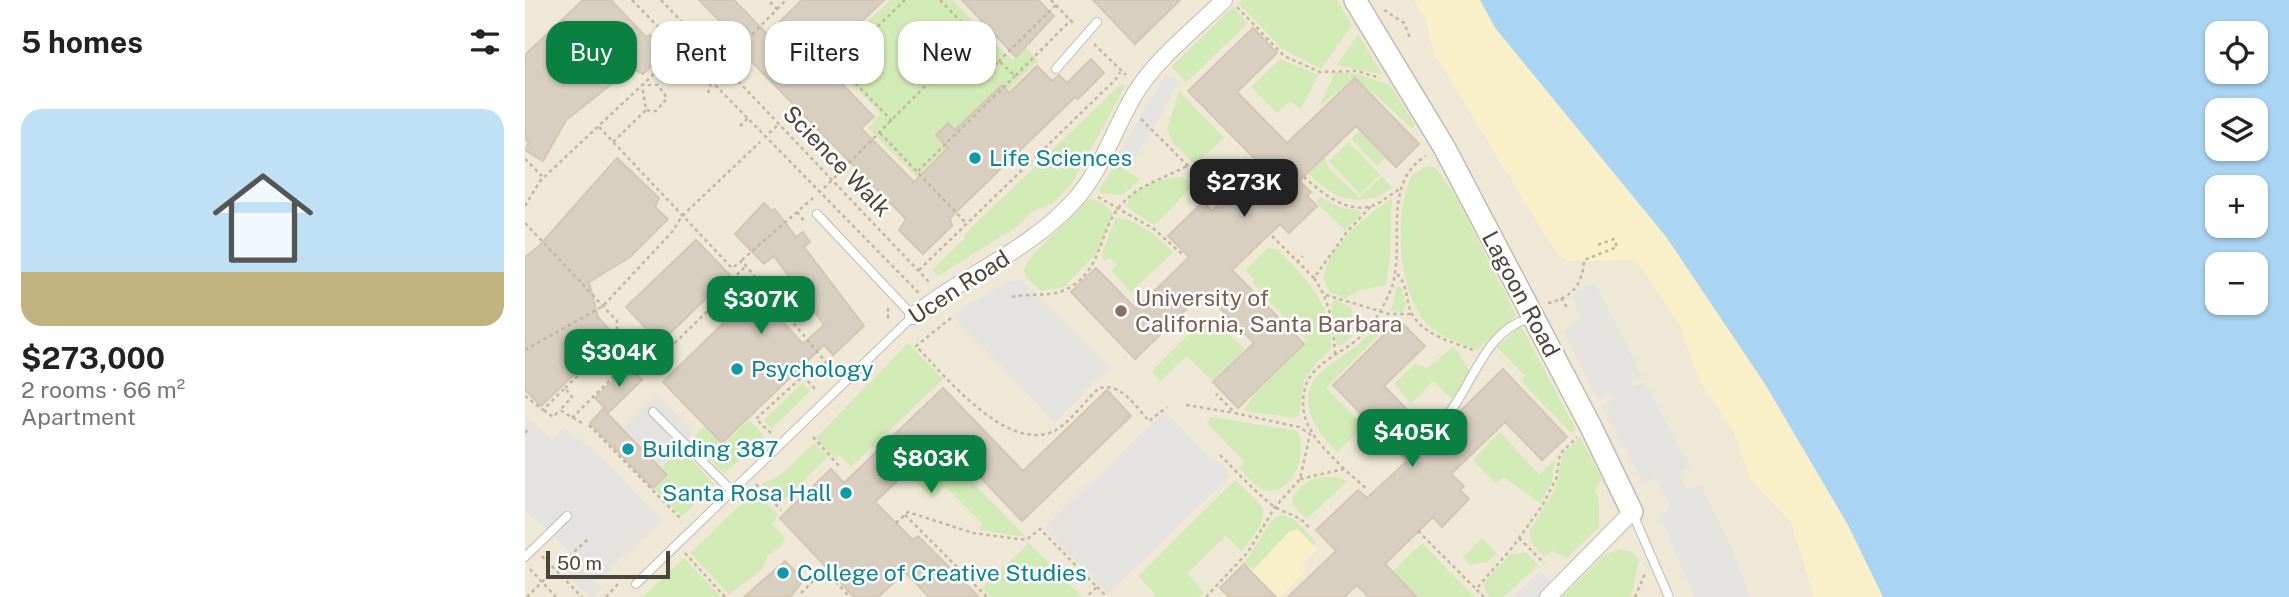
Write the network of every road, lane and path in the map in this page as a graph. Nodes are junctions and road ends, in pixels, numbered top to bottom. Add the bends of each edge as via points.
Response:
1 (632, 0) edge
2 (661, 0) edge
3 (768, 0) edge
4 (786, 0) edge
5 (905, 0) edge
6 (940, 0) edge
7 (1051, 0) edge
8 (1224, 0) edge
9 (1230, 0) edge
10 (1355, 0) edge
11 (1056, 5) junction
12 (777, 9) junction
13 (1380, 10) dead end
14 (1071, 20) junction
15 (653, 21) edge
16 (681, 21) edge
17 (960, 21) edge
18 (1097, 22) dead end
19 (1075, 25) dead end
20 (751, 36) edge
21 (1410, 38) dead end
22 (1094, 44) dead end
23 (996, 58) edge
24 (999, 61) junction
25 (996, 64) edge
26 (1055, 69) dead end
27 (1120, 72) junction
28 (1015, 76) junction
29 (1127, 76) dead end
30 (651, 77) edge
31 (1390, 81) dead end
32 (711, 84) edge
33 (717, 84) edge
34 (741, 84) edge
35 (928, 84) edge
36 (642, 85) junction
37 (708, 93) dead end
38 (1127, 109) junction
39 (646, 110) junction
40 (748, 118) junction
41 (892, 122) junction
42 (779, 124) junction
43 (740, 126) dead end
44 (599, 127) junction
45 (769, 133) dead end
46 (880, 133) junction
47 (613, 142) junction
48 (760, 142) dead end
49 (1444, 147) junction
50 (525, 159) edge
51 (1189, 165) junction
52 (918, 171) junction
53 (543, 177) junction
54 (1304, 177) dead end
55 (833, 180) junction
56 (824, 188) dead end
57 (1084, 189) junction
58 (1400, 189) junction
59 (813, 198) dead end
60 (1223, 200) dead end
61 (525, 206) edge
62 (1370, 206) junction
63 (1118, 208) junction
64 (817, 214) dead end
65 (683, 216) junction
66 (525, 223) edge
67 (966, 223) junction
68 (1272, 236) dead end
69 (1595, 246) dead end
70 (1184, 256) dead end
71 (1303, 256) dead end
72 (742, 261) junction
73 (1297, 262) junction
74 (746, 266) junction
75 (919, 270) junction
76 (1397, 274) junction
77 (1314, 278) junction
78 (1584, 279) dead end
79 (932, 285) dead end
80 (1326, 295) junction
81 (1012, 298) dead end
82 (1561, 298) dead end
83 (928, 303) junction
84 (603, 306) junction
85 (887, 306) dead end
86 (1568, 309) dead end
87 (1380, 312) junction
88 (1412, 314) junction
89 (913, 316) junction
90 (1534, 317) junction
91 (951, 318) dead end
92 (888, 322) dead end
93 (622, 333) junction
94 (525, 350) edge
95 (639, 351) junction
96 (1335, 354) junction
97 (1483, 355) junction
98 (834, 372) dead end
99 (565, 388) junction
100 (816, 390) dead end
101 (1216, 394) dead end
102 (525, 396) edge
103 (1185, 405) dead end
104 (1167, 407) dead end
105 (543, 410) junction
106 (560, 410) junction
107 (653, 412) dead end
108 (1235, 413) junction
109 (571, 418) junction
110 (582, 423) dead end
111 (1441, 423) dead end
112 (589, 425) dead end
113 (1591, 427) junction
114 (771, 433) dead end
115 (1310, 434) junction
116 (813, 437) dead end
117 (1220, 455) dead end
118 (840, 467) dead end
119 (1345, 469) junction
120 (1300, 479) junction
121 (756, 484) dead end
122 (731, 490) junction
123 (1368, 490) dead end
124 (1275, 507) junction
125 (781, 510) dead end
126 (1632, 512) junction
127 (905, 515) junction
128 (567, 516) dead end
129 (682, 520) dead end
130 (896, 523) dead end
131 (1308, 528) dead end
132 (1418, 531) dead end
133 (589, 538) dead end
134 (1519, 538) junction
135 (535, 548) junction
136 (684, 553) dead end
137 (525, 557) edge
138 (525, 563) edge
139 (1544, 563) dead end
140 (1655, 563) junction
141 (559, 566) dead end
142 (551, 573) dead end
143 (543, 582) junction
144 (620, 582) dead end
145 (636, 584) dead end
146 (1097, 587) junction
147 (1476, 589) junction
148 (801, 593) dead end
149 (527, 597) edge
150 (556, 597) edge
151 (582, 597) edge
152 (606, 597) edge
153 (726, 597) edge
154 (850, 597) edge
155 (987, 597) edge
156 (1086, 597) edge
157 (1107, 597) edge
158 (1206, 597) edge
159 (1484, 597) edge
160 (1548, 597) edge
161 (1635, 597) edge
162 (1669, 597) edge

1 - 15 path
2 - 16 path, Science Walk
3 - 12 path
4 - 12 path
5 - 41 path via 838,65
6 - 17 path
7 - 11 path
8 - 38 street, Ucen Road via 1149,74
9 - 31 path via 1284,56 1320,72 1357,71
10 - 49 street, Lagoon Road
11 - 14 path
11 - 24 path
12 - 20 path
13 - 21 path via 1404,23
14 - 19 path
14 - 28 path
18 - 26 lane
22 - 27 path
23 - 24 path
24 - 25 path
24 - 28 path
27 - 29 path
27 - 67 path
28 - 52 path
30 - 36 path
32 - 37 path
33 - 40 path
34 - 42 path, Science Walk
35 - 41 path
36 - 39 path
36 - 39 path via 658,85 667,98 656,111
36 - 44 path
38 - 51 path
38 - 57 street, Ucen Road
39 - 47 path
40 - 43 path
40 - 83 path
41 - 46 path
42 - 45 path
42 - 55 path, Science Walk
44 - 47 path
44 - 53 path
46 - 52 path
46 - 55 path
47 - 65 path
48 - 65 path
49 - 58 path via 1411,169
49 - 90 street, Lagoon Road
50 - 53 path
51 - 60 path
51 - 63 path via 1138,188
52 - 67 path
53 - 61 path
54 - 62 path via 1336,202
55 - 56 path
55 - 75 path, Science Walk
57 - 63 path
57 - 83 street, Ucen Road via 1018,249
58 - 62 path
58 - 76 path
59 - 72 path
62 - 77 path
63 - 70 path via 1164,236
63 - 81 path via 1100,253 1068,289
64 - 89 lane
65 - 72 path via 732,268
65 - 84 path
66 - 84 path
67 - 75 path
68 - 73 path
69 - 78 path via 1614,239 1617,247 1584,260
71 - 73 path
72 - 74 path
73 - 77 path
74 - 95 path via 715,296 719,300 652,365
74 - 98 path
75 - 79 path, Science Walk
76 - 87 path
76 - 88 path
77 - 80 path
80 - 87 path
80 - 96 path
82 - 86 path
83 - 89 street, Ucen Road
84 - 93 path
84 - 94 path
85 - 92 path
87 - 88 path
87 - 96 path via 1361,336
88 - 97 path via 1436,335
89 - 122 lane, Ucen Road
90 - 97 lane via 1508,328
90 - 113 street, Lagoon Road
91 - 104 path via 916,346 964,396 1014,433 1029,436 1056,430 1099,388 1107,386 1117,388 1149,421
93 - 95 path
93 - 99 path
95 - 109 path
96 - 115 path via 1310,376 1304,393
97 - 111 lane via 1458,406
99 - 105 path
99 - 106 path via 572,397
100 - 114 path via 803,376 756,419
101 - 108 path
102 - 105 path
103 - 108 path
105 - 106 path via 553,416
106 - 109 path
107 - 122 lane
108 - 115 path via 1299,427
109 - 110 path
112 - 129 path
113 - 126 street, Lagoon Road
113 - 134 path via 1560,454 1552,489
115 - 119 path
115 - 120 path
116 - 118 path
117 - 124 path
119 - 120 path
119 - 123 path
120 - 124 path
121 - 125 path
122 - 145 lane, Ucen Road
124 - 131 path via 1301,518
124 - 158 path via 1248,552
126 - 140 lane, Lagoon Road
126 - 160 street
127 - 130 path
127 - 146 path via 908,512 973,533 1026,540 1040,530
127 - 155 path
128 - 135 lane
132 - 147 path
133 - 141 path
134 - 139 path
134 - 147 path
135 - 137 lane
135 - 151 path
136 - 153 path
138 - 143 path
140 - 161 path via 1645,572
140 - 162 lane, Lagoon Road
142 - 143 path
143 - 149 path
143 - 150 path
144 - 152 path
146 - 156 path
146 - 157 path
147 - 159 path
148 - 154 path via 824,570

